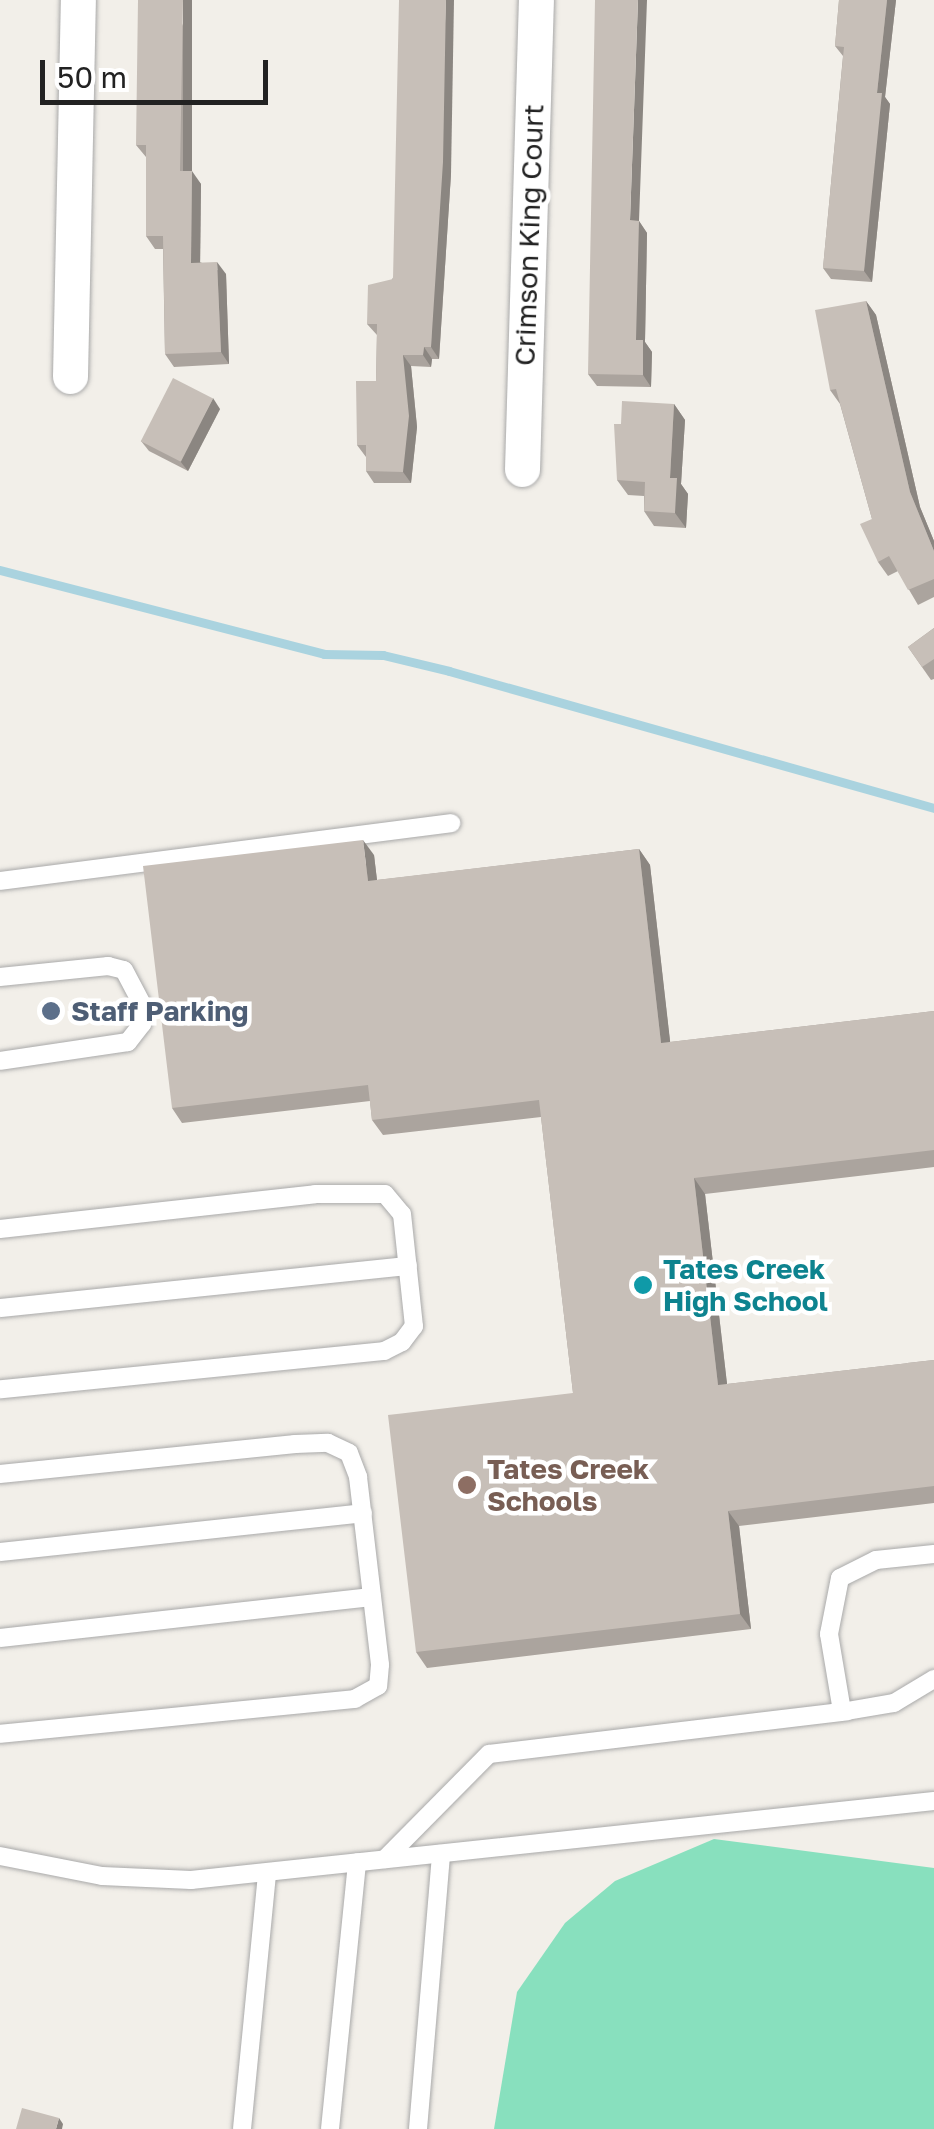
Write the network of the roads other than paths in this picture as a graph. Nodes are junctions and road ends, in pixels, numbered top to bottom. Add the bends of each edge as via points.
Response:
1 (78, 0) edge
2 (536, 0) edge
3 (70, 376) dead end
4 (522, 470) dead end
5 (451, 823) dead end
6 (0, 881) edge
7 (0, 977) edge
8 (0, 1061) edge
9 (0, 1228) edge
10 (408, 1266) junction
11 (0, 1308) edge
12 (0, 1389) edge
13 (0, 1474) edge
14 (362, 1513) junction
15 (0, 1552) edge
16 (934, 1554) edge
17 (372, 1597) junction
18 (0, 1638) edge
19 (934, 1679) edge
20 (842, 1711) junction
21 (0, 1734) edge
22 (934, 1801) edge
23 (441, 1854) junction
24 (0, 1856) edge
25 (384, 1860) junction
26 (357, 1862) junction
27 (267, 1874) junction
28 (242, 2129) edge
29 (330, 2129) edge
30 (418, 2129) edge

1 - 3 street
2 - 4 street, Crimson King Court
5 - 6 lane
7 - 8 lane via 108,966 124,970 143,1006 142,1024 128,1042
9 - 10 lane via 360,1190 385,1194 402,1214
10 - 11 lane
10 - 12 lane via 414,1326 384,1352
13 - 14 lane via 328,1443 349,1454
14 - 15 lane
14 - 17 lane
16 - 20 lane via 876,1560 840,1578 829,1634
17 - 18 lane
17 - 21 lane via 378,1686 356,1699
19 - 20 lane via 894,1702
20 - 25 lane via 489,1754
22 - 23 lane
23 - 25 lane
23 - 30 lane
24 - 27 lane via 102,1876
25 - 26 lane
26 - 27 lane
26 - 29 lane
27 - 28 lane

